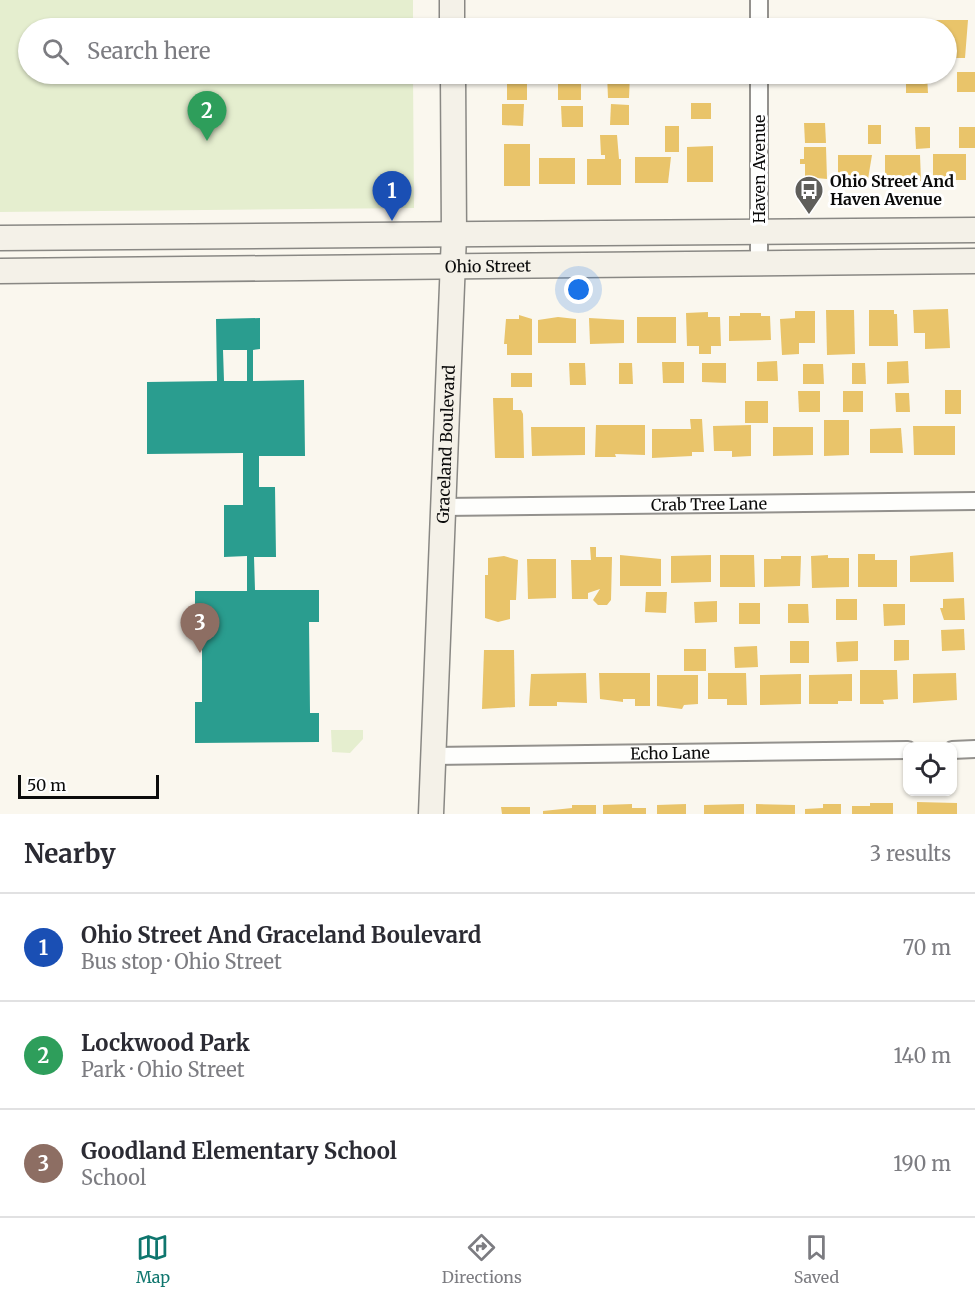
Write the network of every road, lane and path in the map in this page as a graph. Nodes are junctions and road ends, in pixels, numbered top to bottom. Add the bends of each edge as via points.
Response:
1 (452, 0) edge
2 (759, 0) edge
3 (452, 18) edge
4 (759, 18) edge
5 (453, 84) edge
6 (759, 84) edge
7 (975, 230) edge
8 (759, 233) junction
9 (454, 235) junction
10 (105, 237) junction
11 (0, 238) edge
12 (975, 261) edge
13 (759, 264) junction
14 (452, 267) junction
15 (105, 270) junction
16 (0, 271) edge
17 (975, 501) edge
18 (443, 507) junction
19 (975, 749) edge
20 (903, 750) edge
21 (957, 750) edge
22 (433, 756) junction
23 (431, 814) edge

1 - 3 street
2 - 4 street
5 - 9 street, Graceland Boulevard
6 - 8 street, Haven Avenue
7 - 8 street, Ohio Street
8 - 9 street, Ohio Street
8 - 13 street, Haven Avenue
9 - 10 street, Ohio Street
9 - 14 street, Graceland Boulevard
10 - 11 street, Ohio Street
10 - 15 street
12 - 13 street, Ohio Street
13 - 14 street, Ohio Street
14 - 15 street, Ohio Street
14 - 18 street, Graceland Boulevard
15 - 16 street, Ohio Street
17 - 18 street, Crab Tree Lane
18 - 22 street, Graceland Boulevard
19 - 21 street
20 - 22 street, Echo Lane
22 - 23 street, Graceland Boulevard

